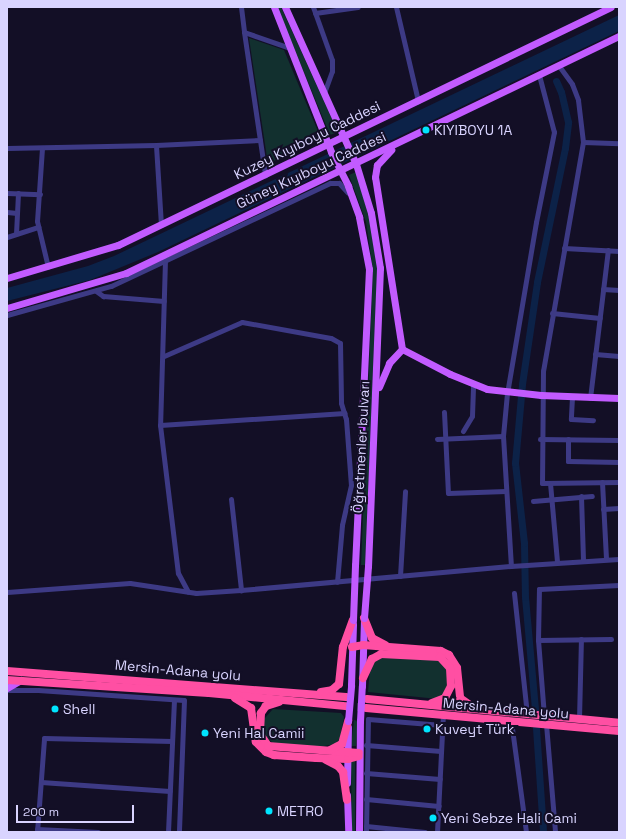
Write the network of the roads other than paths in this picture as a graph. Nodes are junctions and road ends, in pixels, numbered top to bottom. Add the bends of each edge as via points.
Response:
1 (241, 7) edge
2 (274, 7) edge
3 (285, 7) edge
4 (313, 7) edge
5 (358, 7) edge
6 (396, 7) edge
7 (608, 8) edge
8 (315, 13) junction
9 (244, 32) junction
10 (619, 36) edge
11 (290, 48) junction
12 (559, 66) junction
13 (539, 75) junction
14 (324, 93) junction
15 (418, 102) junction
16 (260, 140) junction
17 (345, 140) junction
18 (403, 141) junction
19 (583, 142) junction
20 (619, 143) edge
21 (156, 145) junction
22 (7, 148) edge
23 (42, 148) junction
24 (329, 148) junction
25 (355, 162) junction
26 (340, 169) junction
27 (265, 175) junction
28 (7, 193) edge
29 (18, 193) junction
30 (40, 194) junction
31 (354, 201) junction
32 (7, 212) edge
33 (17, 213) junction
34 (161, 225) junction
35 (38, 227) junction
36 (16, 234) junction
37 (7, 237) edge
38 (564, 248) junction
39 (608, 250) junction
40 (619, 251) edge
41 (165, 258) junction
42 (48, 267) junction
43 (380, 276) junction
44 (7, 278) edge
45 (391, 289) junction
46 (603, 289) junction
47 (619, 290) edge
48 (96, 291) junction
49 (164, 301) junction
50 (7, 308) edge
51 (552, 313) junction
52 (7, 315) edge
53 (600, 318) junction
54 (402, 349) junction
55 (595, 354) junction
56 (164, 356) junction
57 (619, 356) edge
58 (473, 384) junction
59 (510, 393) junction
60 (539, 395) junction
61 (572, 397) junction
62 (590, 398) junction
63 (619, 398) edge
64 (376, 399) junction
65 (444, 412) dead end
66 (345, 413) junction
67 (593, 420) dead end
68 (160, 425) junction
69 (464, 431) dead end
70 (503, 436) junction
71 (437, 438) dead end
72 (446, 438) junction
73 (540, 439) junction
74 (568, 439) junction
75 (619, 440) edge
76 (619, 462) edge
77 (602, 482) junction
78 (550, 483) junction
79 (619, 483) edge
80 (351, 485) junction
81 (359, 486) junction
82 (405, 491) dead end
83 (506, 491) junction
84 (581, 496) junction
85 (592, 496) dead end
86 (231, 499) dead end
87 (552, 499) junction
88 (533, 501) dead end
89 (619, 508) edge
90 (603, 510) junction
91 (619, 558) edge
92 (606, 559) junction
93 (583, 560) junction
94 (557, 562) junction
95 (511, 566) junction
96 (400, 576) junction
97 (337, 582) junction
98 (619, 585) edge
99 (241, 590) junction
100 (7, 592) edge
101 (188, 592) junction
102 (514, 593) dead end
103 (364, 618) junction
104 (353, 620) junction
105 (581, 639) junction
106 (611, 639) dead end
107 (538, 640) junction
108 (363, 646) junction
109 (352, 647) junction
110 (396, 647) junction
111 (7, 671) edge
112 (7, 680) edge
113 (21, 680) junction
114 (362, 682) junction
115 (7, 689) edge
116 (209, 693) junction
117 (297, 693) junction
118 (346, 697) tunnel mouth
119 (174, 700) junction
120 (320, 704) junction
121 (345, 706) tunnel mouth
122 (366, 708) tunnel mouth
123 (524, 714) junction
124 (442, 715) junction
125 (579, 719) junction
126 (545, 720) junction
127 (348, 721) junction
128 (511, 721) junction
129 (619, 723) edge
130 (442, 725) junction
131 (619, 731) edge
132 (172, 741) junction
133 (366, 745) junction
134 (326, 751) junction
135 (441, 751) junction
136 (348, 755) junction
137 (359, 755) junction
138 (316, 758) junction
139 (366, 773) junction
140 (440, 779) junction
141 (41, 782) junction
142 (170, 791) junction
143 (366, 799) junction
144 (348, 800) junction
145 (439, 806) junction
146 (366, 829) edge
147 (37, 831) edge
148 (98, 832) edge
149 (168, 832) edge
150 (178, 832) edge
151 (348, 832) edge
152 (359, 832) edge
153 (425, 832) edge
154 (437, 832) edge
155 (526, 832) edge
156 (555, 832) edge

1 - 9 street
2 - 11 main road
3 - 14 main road
4 - 8 street
5 - 8 street
6 - 15 street
7 - 15 main road, Kuzey Kıyıboyu Caddesi
8 - 14 street via 333,63
9 - 11 street
9 - 16 street
10 - 12 main road, Güney Kıyıboyu Caddesi
11 - 24 main road
12 - 13 main road, Güney Kıyıboyu Caddesi
12 - 19 street via 577,96 582,117
13 - 18 main road, Güney Kıyıboyu Caddesi
13 - 59 street via 554,132 536,222
14 - 17 main road
15 - 17 main road, Kuzey Kıyıboyu Caddesi
16 - 21 street
16 - 27 street
17 - 24 main road, Kuzey Kıyıboyu Caddesi
17 - 25 main road, Öğretmenler bulvarı
18 - 25 main road, Güney Kıyıboyu Caddesi
18 - 45 main road via 385,154 376,171
19 - 20 street
19 - 38 street
21 - 23 street
21 - 34 street
22 - 23 street
23 - 30 street
24 - 26 main road, Öğretmenler bulvarı
24 - 27 main road, Kuzey Kıyıboyu Caddesi
25 - 26 main road, Güney Kıyıboyu Caddesi
25 - 43 main road, Öğretmenler bulvarı via 371,213
26 - 31 main road, Öğretmenler bulvarı
26 - 41 main road, Güney Kıyıboyu Caddesi
27 - 34 main road, Kuzey Kıyıboyu Caddesi
28 - 29 street
29 - 30 street
29 - 33 street
30 - 35 street
31 - 41 street via 339,183 330,183
31 - 81 main road, Öğretmenler bulvarı via 365,239 369,268
32 - 33 street
33 - 36 street
34 - 42 main road, Kuzey Kıyıboyu Caddesi via 118,245
35 - 36 street
35 - 42 street
36 - 37 street
38 - 39 street
38 - 51 street
39 - 40 street
39 - 46 street
41 - 48 street
41 - 49 street
41 - 50 main road, Güney Kıyıboyu Caddesi via 126,273
42 - 44 main road, Kuzey Kıyıboyu Caddesi
43 - 45 main road
43 - 64 main road, Öğretmenler bulvarı
45 - 54 main road
46 - 47 street
46 - 53 street
48 - 49 street via 103,296
48 - 52 street
49 - 56 street
51 - 53 street
51 - 60 street
53 - 55 street
54 - 58 main road
54 - 64 main road via 383,374
55 - 57 street
55 - 62 street
56 - 66 street via 242,322 335,338 342,348 341,403
56 - 68 street
58 - 59 main road
58 - 69 street via 472,416
59 - 60 main road
59 - 70 street
60 - 61 main road
60 - 73 street
61 - 62 main road
61 - 67 street via 572,419
62 - 63 main road
64 - 103 main road, Öğretmenler bulvarı, bridge
65 - 72 street
66 - 68 street
66 - 80 street
68 - 101 street via 178,573
70 - 72 street
70 - 83 street
71 - 72 street
72 - 83 street via 448,493
73 - 74 street
73 - 78 street via 542,483
74 - 75 street
74 - 76 street via 568,461
77 - 78 street
77 - 79 street
77 - 90 street
78 - 87 street
80 - 81 street
80 - 97 street via 342,525
81 - 104 main road, Öğretmenler bulvarı, bridge
82 - 96 street
83 - 95 street
84 - 85 street
84 - 87 street
84 - 93 street
86 - 99 street
87 - 88 street
87 - 94 street
89 - 90 street
90 - 92 street
91 - 92 street
92 - 93 street
93 - 94 street
94 - 95 street
95 - 96 street
96 - 97 street
97 - 99 street
98 - 107 street via 539,589
99 - 101 street
100 - 101 street via 130,583
102 - 123 street
103 - 108 main road, Öğretmenler bulvarı
103 - 110 highway via 372,638 381,644
104 - 109 main road, Öğretmenler bulvarı
104 - 117 highway via 343,647 338,686 328,692
105 - 106 street
105 - 107 street
105 - 125 street
107 - 126 street
108 - 109 highway
108 - 110 highway
108 - 114 main road, Öğretmenler bulvarı
109 - 127 main road, Öğretmenler bulvarı, bridge
110 - 123 highway via 441,651 454,661 457,668 458,692 465,703 473,707
111 - 117 highway, Mersin-Adana yolu
112 - 113 highway, Mersin-Adana yolu
113 - 115 main road
113 - 116 highway, Mersin-Adana yolu
114 - 123 highway, Mersin-Adana yolu via 372,659 391,653 440,657 446,661 452,675 450,692 438,702 367,699
114 - 137 main road, Öğretmenler bulvarı, bridge
115 - 119 street
116 - 120 highway, Mersin-Adana yolu
116 - 138 highway via 239,699 251,708 256,742 266,752 274,755
117 - 118 highway, Mersin-Adana yolu
119 - 132 street
119 - 150 street via 184,700
120 - 121 highway, Mersin-Adana yolu
120 - 134 highway via 273,703 261,713 260,734 268,746 275,749
122 - 124 highway, Mersin-Adana yolu
123 - 126 highway, Mersin-Adana yolu
124 - 128 highway, Mersin-Adana yolu
124 - 130 street
125 - 126 highway, Mersin-Adana yolu
125 - 129 highway, Mersin-Adana yolu
126 - 128 highway, Mersin-Adana yolu
126 - 131 highway, Mersin-Adana yolu
126 - 156 street
127 - 134 highway via 346,737 342,744
127 - 136 main road, Öğretmenler bulvarı
128 - 155 street
130 - 133 street via 368,719
130 - 135 street
132 - 141 street via 44,738
132 - 142 street
133 - 135 street
133 - 139 street
134 - 136 highway
135 - 140 street
136 - 137 highway
136 - 138 highway
136 - 144 main road, Öğretmenler bulvarı
137 - 152 main road, Öğretmenler bulvarı
138 - 144 highway via 338,766 343,772
139 - 140 street
139 - 143 street
140 - 145 street
141 - 142 street
141 - 147 street
142 - 149 street
143 - 145 street
143 - 146 street
144 - 151 main road, Öğretmenler bulvarı
145 - 154 street
146 - 153 street
147 - 148 street

